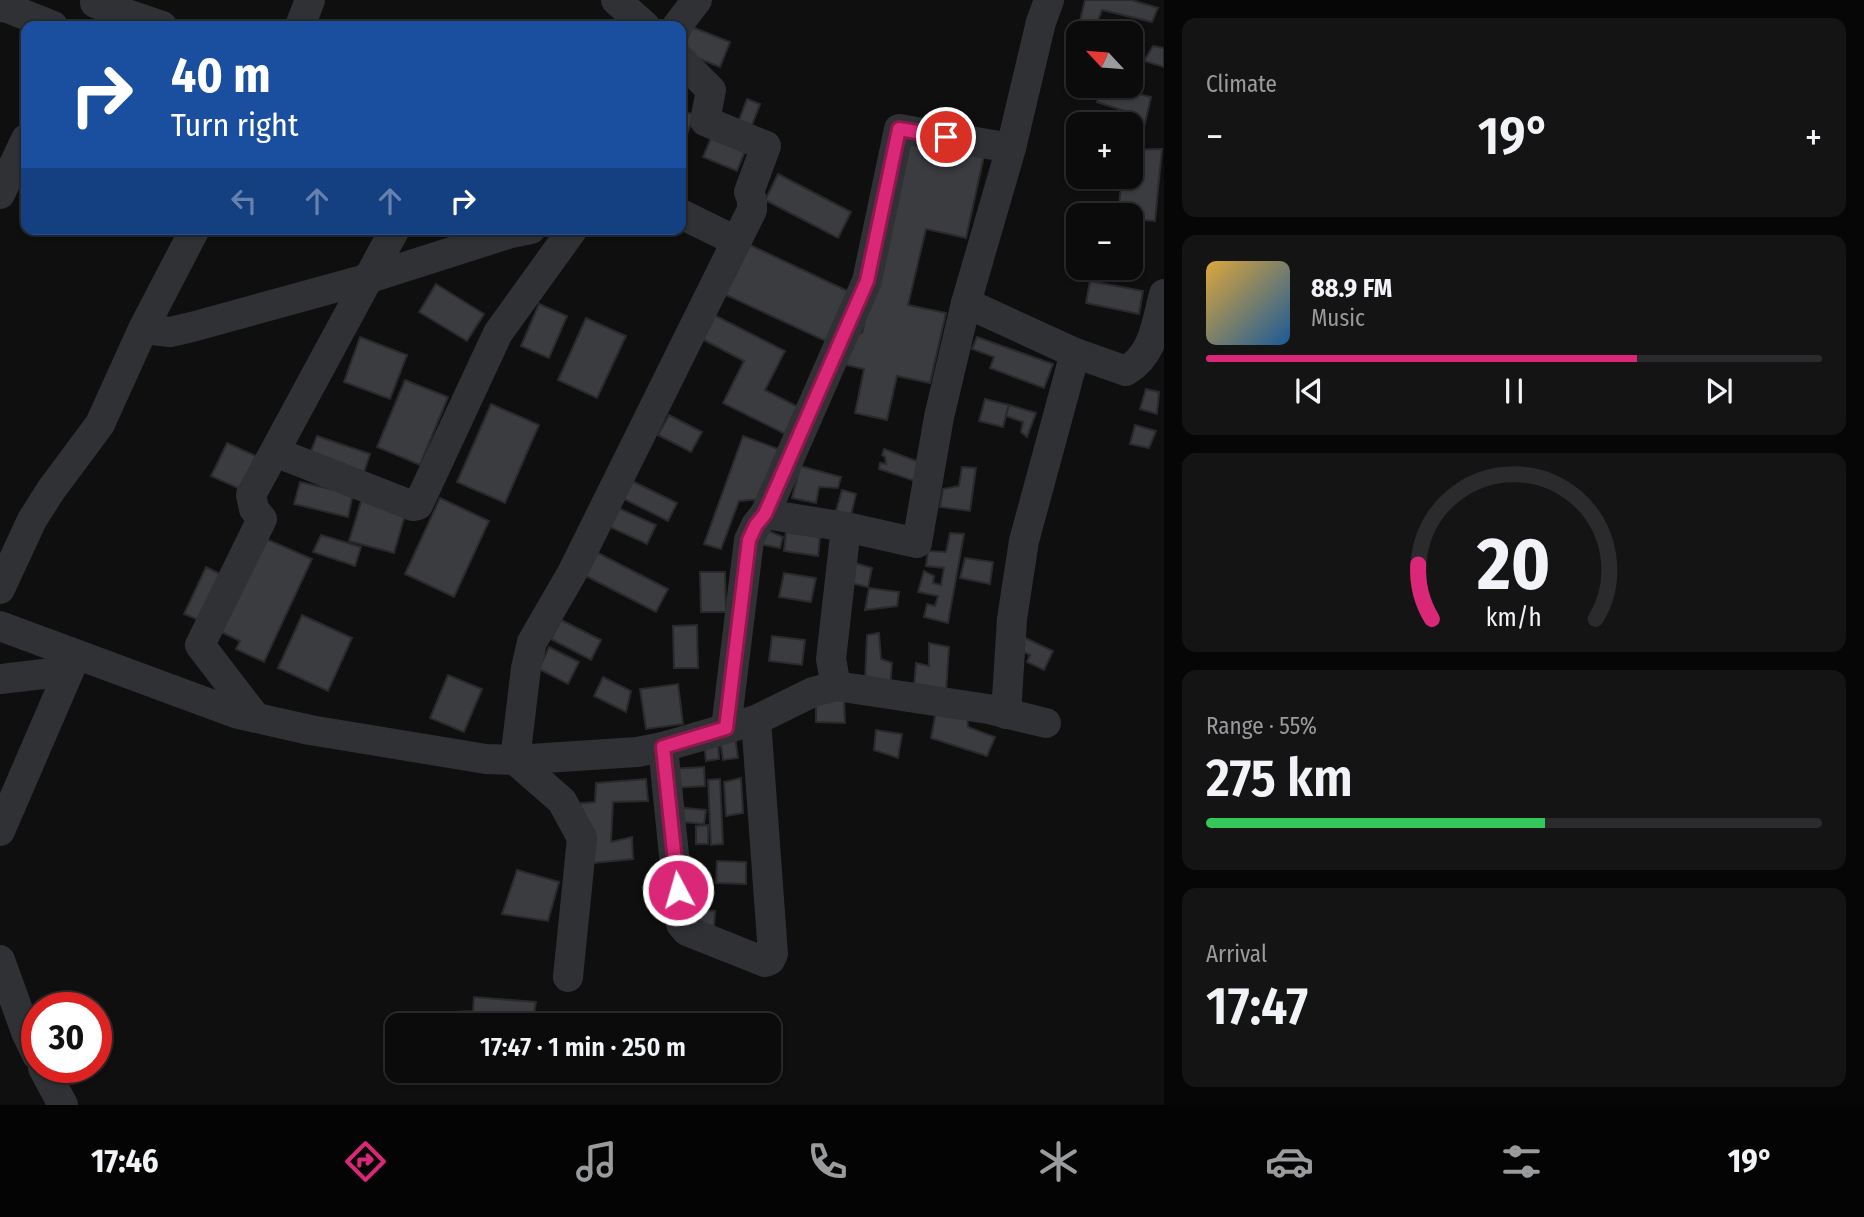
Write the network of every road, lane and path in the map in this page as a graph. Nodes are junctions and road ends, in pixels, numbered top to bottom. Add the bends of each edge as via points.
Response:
1 (310, 0) edge
2 (616, 0) edge
3 (697, 0) edge
4 (1049, 0) edge
5 (0, 7) edge
6 (91, 10) edge
7 (40, 21) edge
8 (140, 21) edge
9 (302, 21) edge
10 (639, 21) edge
11 (681, 21) edge
12 (686, 65) edge
13 (1011, 148) junction
14 (21, 150) edge
15 (0, 194) edge
16 (686, 216) edge
17 (192, 235) edge
18 (392, 235) edge
19 (505, 235) edge
20 (569, 235) edge
21 (736, 241) junction
22 (370, 278) junction
23 (1164, 294) edge
24 (966, 303) junction
25 (143, 329) junction
26 (1075, 353) junction
27 (275, 452) junction
28 (765, 514) junction
29 (846, 527) junction
30 (2, 578) edge
31 (0, 626) edge
32 (73, 663) junction
33 (0, 679) edge
34 (836, 685) junction
35 (1006, 714) junction
36 (256, 718) junction
37 (756, 720) junction
38 (1046, 723) dead end
39 (726, 728) junction
40 (663, 747) junction
41 (515, 760) junction
42 (0, 831) edge
43 (0, 960) edge
44 (568, 977) dead end
45 (21, 1018) edge
46 (51, 1083) edge
47 (63, 1105) edge

1 - 9 street
2 - 10 street
3 - 11 street
4 - 13 street
5 - 7 street
6 - 8 street
12 - 21 street via 711,90 705,121 766,146 749,192 752,210
13 - 24 street
13 - 28 street via 899,129 867,281
14 - 15 street
16 - 21 street
17 - 25 street
18 - 22 street
19 - 22 street
20 - 27 street via 498,333 418,505
21 - 41 street via 572,573 532,642
22 - 25 street via 170,332
22 - 27 street
23 - 26 street via 1148,351 1139,363 1126,371
24 - 26 street
24 - 29 street via 917,542
25 - 30 street via 100,424 32,520
26 - 35 street via 1024,541 1012,619
27 - 36 street via 251,495 262,519 200,645
28 - 29 street
28 - 39 street via 749,540
29 - 34 street via 831,660
31 - 32 street
32 - 33 street
32 - 36 street
32 - 42 street
34 - 35 street
34 - 37 street
35 - 38 street
36 - 41 street via 473,757
37 - 39 street
37 - 40 street via 773,954 765,962 687,931 681,924
39 - 40 street
40 - 41 street
41 - 44 street via 562,801 582,838
43 - 45 street
46 - 47 street

